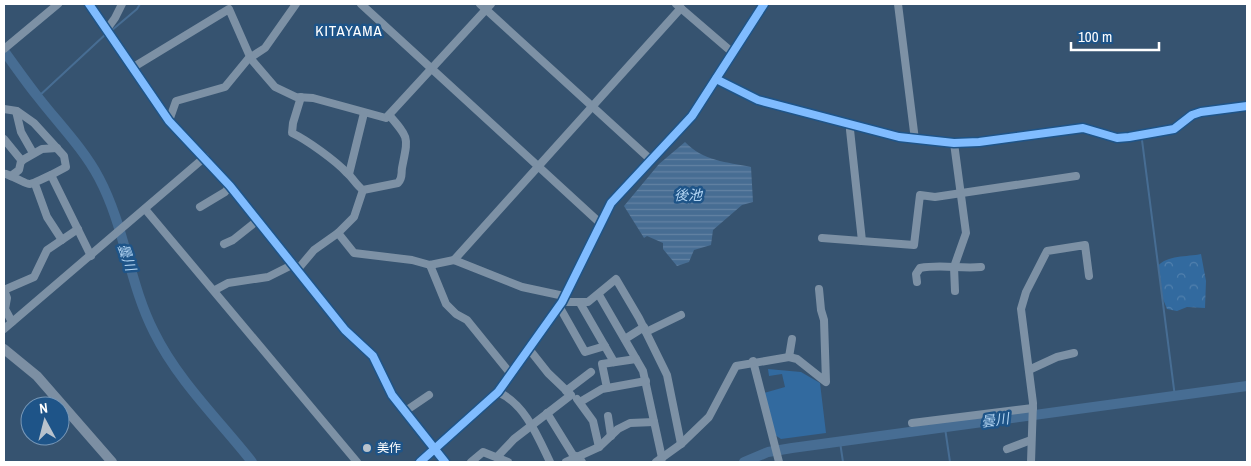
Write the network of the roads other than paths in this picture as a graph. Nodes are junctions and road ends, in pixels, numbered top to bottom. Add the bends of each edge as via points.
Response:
1 (58, 4) edge
2 (89, 4) edge
3 (122, 4) edge
4 (296, 4) edge
5 (361, 4) edge
6 (764, 4) edge
7 (898, 4) edge
8 (485, 6) edge
9 (679, 6) edge
10 (109, 32) junction
11 (4, 50) edge
12 (732, 53) junction
13 (252, 59) junction
14 (132, 68) junction
15 (432, 69) junction
16 (716, 79) junction
17 (301, 97) junction
18 (1247, 106) edge
19 (591, 107) junction
20 (4, 109) edge
21 (16, 111) junction
22 (364, 113) junction
23 (389, 115) junction
24 (169, 122) junction
25 (850, 130) dead end
26 (4, 139) edge
27 (915, 140) junction
28 (954, 143) junction
29 (57, 148) junction
30 (33, 153) junction
31 (202, 154) junction
32 (22, 160) junction
33 (651, 160) junction
34 (538, 165) junction
35 (18, 170) junction
36 (6, 174) edge
37 (51, 174) junction
38 (349, 174) junction
39 (1076, 176) dead end
40 (25, 183) junction
41 (35, 184) junction
42 (230, 186) junction
43 (363, 190) junction
44 (960, 193) junction
45 (200, 207) dead end
46 (145, 208) junction
47 (258, 220) junction
48 (600, 223) junction
49 (78, 229) junction
50 (338, 233) junction
51 (822, 238) dead end
52 (62, 240) junction
53 (862, 240) junction
54 (224, 244) dead end
55 (91, 256) junction
56 (454, 260) junction
57 (430, 265) junction
58 (296, 267) junction
59 (954, 267) junction
60 (982, 267) dead end
61 (1089, 276) dead end
62 (917, 282) dead end
63 (819, 289) dead end
64 (4, 290) edge
65 (215, 290) junction
66 (955, 291) dead end
67 (599, 295) junction
68 (562, 301) junction
69 (580, 303) junction
70 (681, 316) dead end
71 (12, 322) junction
72 (4, 329) edge
73 (645, 330) junction
74 (625, 339) junction
75 (792, 339) dead end
76 (605, 346) junction
77 (4, 348) edge
78 (529, 349) junction
79 (1074, 353) dead end
80 (789, 357) junction
81 (636, 359) junction
82 (752, 361) junction
83 (614, 362) junction
84 (1031, 369) junction
85 (590, 372) dead end
86 (510, 373) junction
87 (646, 381) junction
88 (607, 388) junction
89 (498, 392) junction
90 (569, 393) junction
91 (429, 395) dead end
92 (580, 402) junction
93 (1033, 409) junction
94 (404, 412) junction
95 (547, 413) junction
96 (608, 416) dead end
97 (654, 422) junction
98 (912, 423) dead end
99 (531, 425) junction
100 (611, 436) junction
101 (1032, 440) junction
102 (681, 444) junction
103 (599, 447) junction
104 (436, 449) junction
105 (1007, 449) dead end
106 (498, 457) junction
107 (778, 459) edge
108 (581, 460) edge
109 (659, 460) edge
110 (112, 462) edge
111 (357, 462) edge
112 (420, 462) edge
113 (445, 462) edge
114 (471, 462) edge
115 (508, 462) edge
116 (550, 462) edge
117 (566, 462) edge
118 (1030, 462) edge

1 - 11 street
2 - 10 street
3 - 10 street
4 - 13 street via 276,35
5 - 15 street
6 - 12 street
7 - 27 street
8 - 15 street
8 - 19 street
9 - 12 street
9 - 19 street
10 - 14 street
12 - 16 street
13 - 14 street via 229,9
13 - 17 street via 275,87
13 - 24 street via 248,59 225,87 176,101
14 - 24 street
15 - 23 street
15 - 34 street
16 - 27 street via 758,100
16 - 33 street via 680,130
17 - 22 street
17 - 38 street via 292,133 310,141
18 - 28 street via 1201,112 1174,129 1129,137 1117,138 1083,128
19 - 33 street
19 - 34 street
20 - 21 street
21 - 29 street via 34,123
21 - 30 street via 21,132
22 - 23 street via 386,118
22 - 38 street
23 - 43 street via 406,135 402,179 398,183
24 - 31 street
25 - 53 street
26 - 32 street
27 - 28 street
28 - 44 street
29 - 30 street
29 - 37 street via 64,156 66,167
30 - 32 street
31 - 42 street
31 - 46 street
32 - 35 street
33 - 48 street via 611,203
34 - 48 street
34 - 56 street
35 - 36 street
35 - 40 street
36 - 40 street
37 - 41 street
37 - 49 street
38 - 43 street
39 - 44 street
40 - 41 street
41 - 52 street via 47,216
42 - 45 street
42 - 47 street
43 - 50 street via 354,217
44 - 53 street via 935,197 920,195 914,245
44 - 59 street via 966,233
46 - 55 street
46 - 65 street
47 - 54 street
47 - 58 street
48 - 68 street
49 - 52 street
49 - 55 street
50 - 57 street via 354,253
50 - 58 street
51 - 53 street
52 - 64 street via 47,250 34,277
55 - 71 street
56 - 57 street
56 - 68 street
57 - 86 street via 446,304 467,320
58 - 65 street via 268,277 228,283
58 - 94 street via 345,330 373,356
59 - 60 street
59 - 62 street via 920,268 916,274
59 - 66 street
61 - 84 street via 1085,245 1047,251 1021,308
63 - 80 street via 824,320 826,382 797,359
64 - 71 street via 6,309
65 - 111 street
67 - 69 street
67 - 73 street via 616,279
67 - 74 street
68 - 69 street
68 - 76 street via 585,352
68 - 78 street
69 - 76 street
70 - 73 street
71 - 72 street
73 - 74 street
73 - 102 street via 667,375
74 - 81 street
75 - 80 street
76 - 83 street
77 - 110 main road via 37,376
78 - 86 street
78 - 90 street
79 - 84 street
80 - 82 street
81 - 83 street
81 - 87 street
82 - 102 street via 736,366 709,418
82 - 107 street
83 - 88 street via 602,364
84 - 93 street
85 - 90 street
86 - 89 street
87 - 88 street
87 - 97 street
88 - 92 street
89 - 99 street via 511,398
89 - 104 street
90 - 92 street
90 - 95 street
91 - 94 street
92 - 103 street via 593,422
93 - 98 street
93 - 101 street
94 - 104 street
95 - 99 street
95 - 108 street via 573,455
96 - 100 street
97 - 100 street via 630,423
97 - 109 street
99 - 106 street
99 - 116 street
100 - 103 street
101 - 105 street
101 - 118 street
102 - 109 street
103 - 108 street
104 - 112 street
104 - 113 street
106 - 114 street via 483,452
106 - 115 street
108 - 117 street

